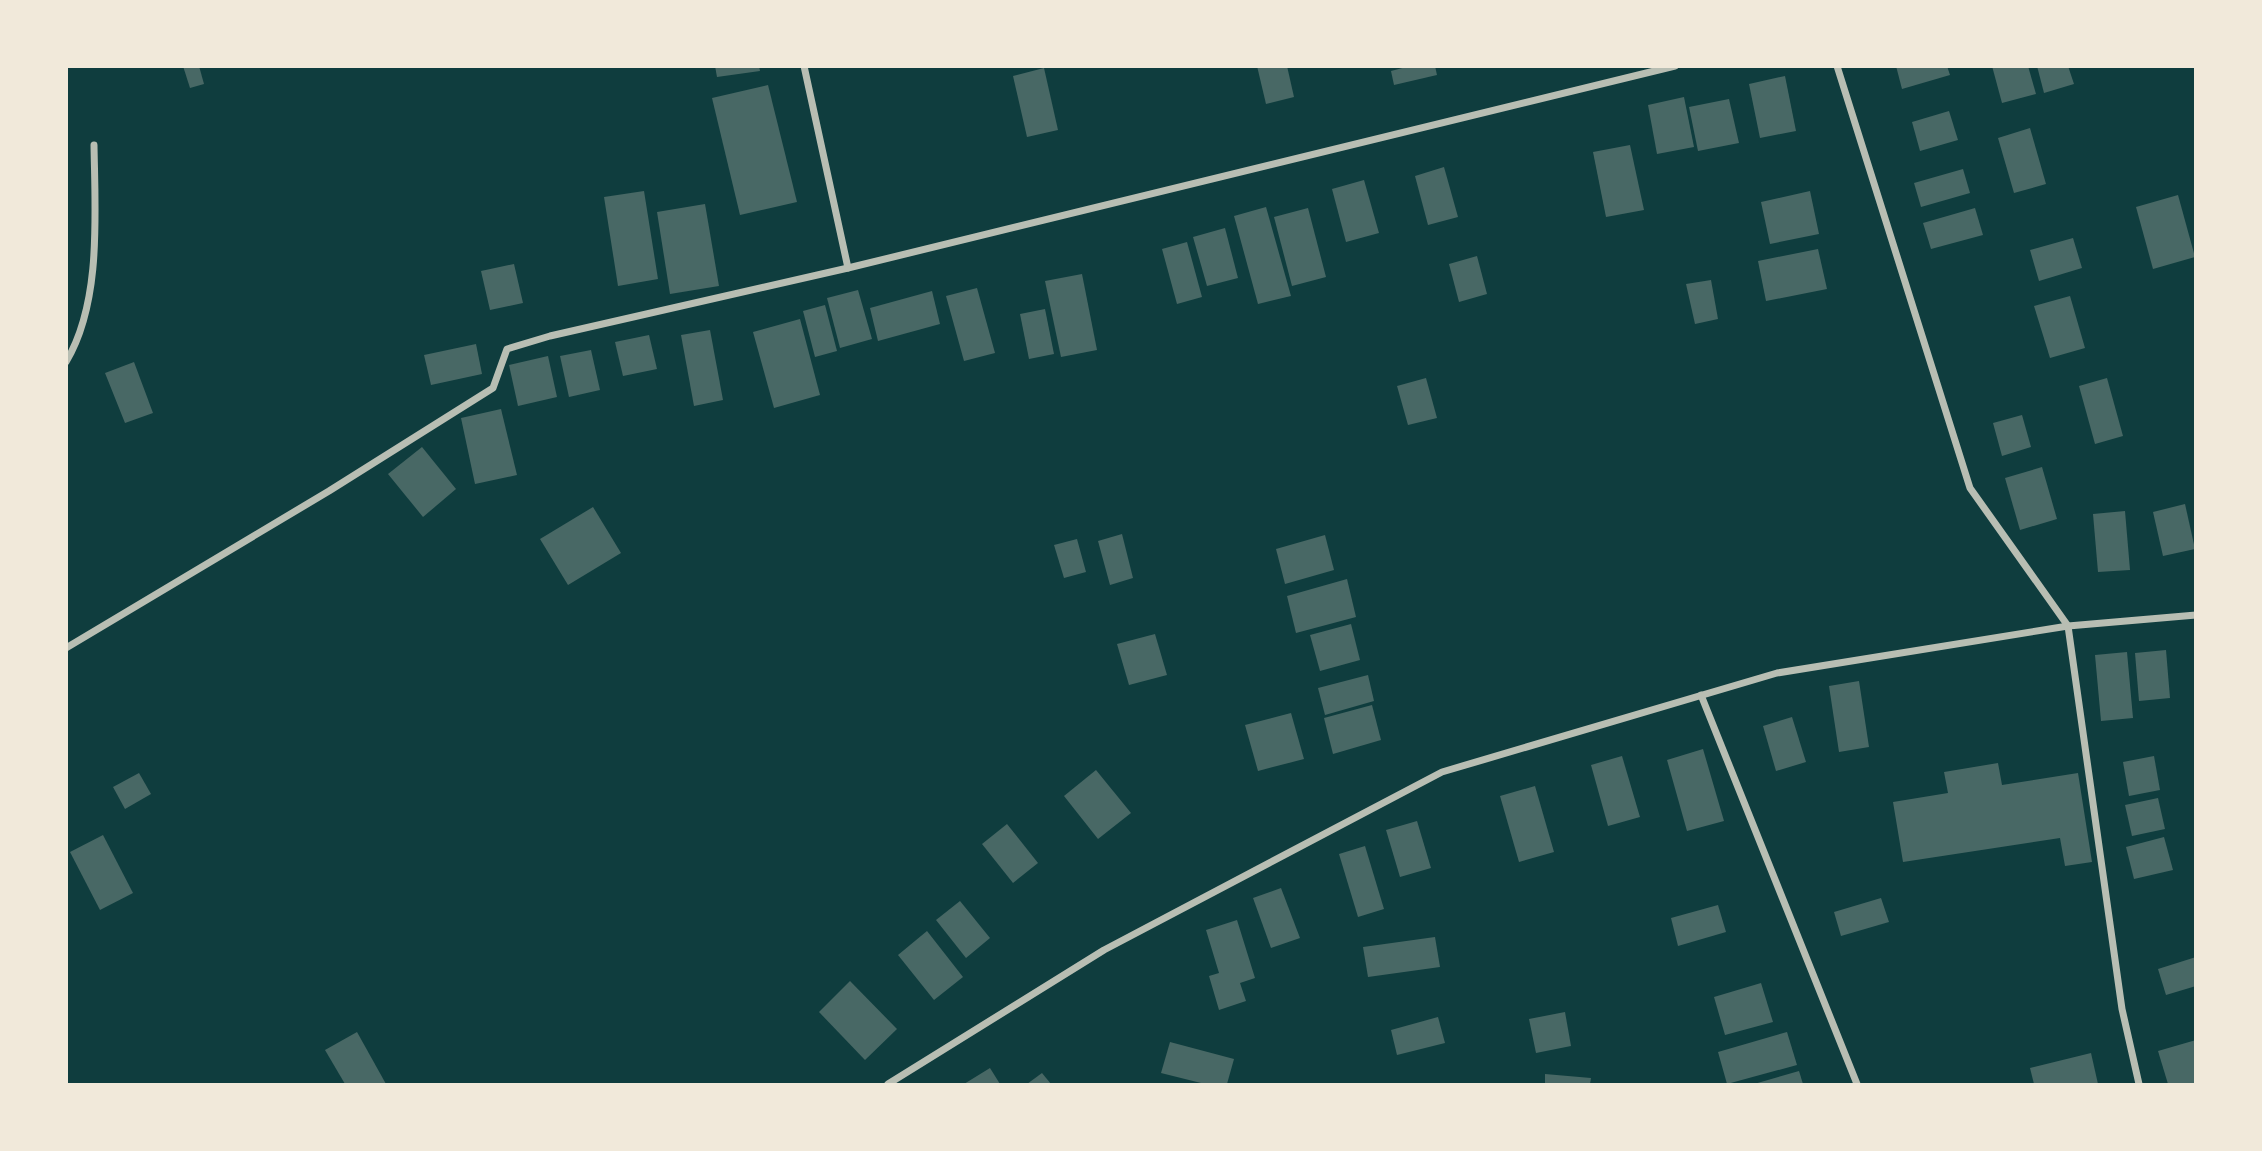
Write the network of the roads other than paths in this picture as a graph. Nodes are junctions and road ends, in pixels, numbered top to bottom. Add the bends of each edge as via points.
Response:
1 (804, 66) edge
2 (1675, 66) edge
3 (1837, 66) edge
4 (94, 145) dead end
5 (848, 268) junction
6 (66, 362) edge
7 (2196, 615) edge
8 (2068, 626) junction
9 (66, 648) edge
10 (1701, 695) junction
11 (888, 1084) edge
12 (1857, 1084) edge
13 (2139, 1084) edge

1 - 5 street
2 - 5 street
3 - 8 street via 1970,488
4 - 6 street via 96,255 79,341
5 - 9 street via 507,349 493,388
7 - 8 street
8 - 10 street via 1777,673
8 - 13 street via 2122,1009
10 - 11 street via 1442,772 1104,950
10 - 12 street

